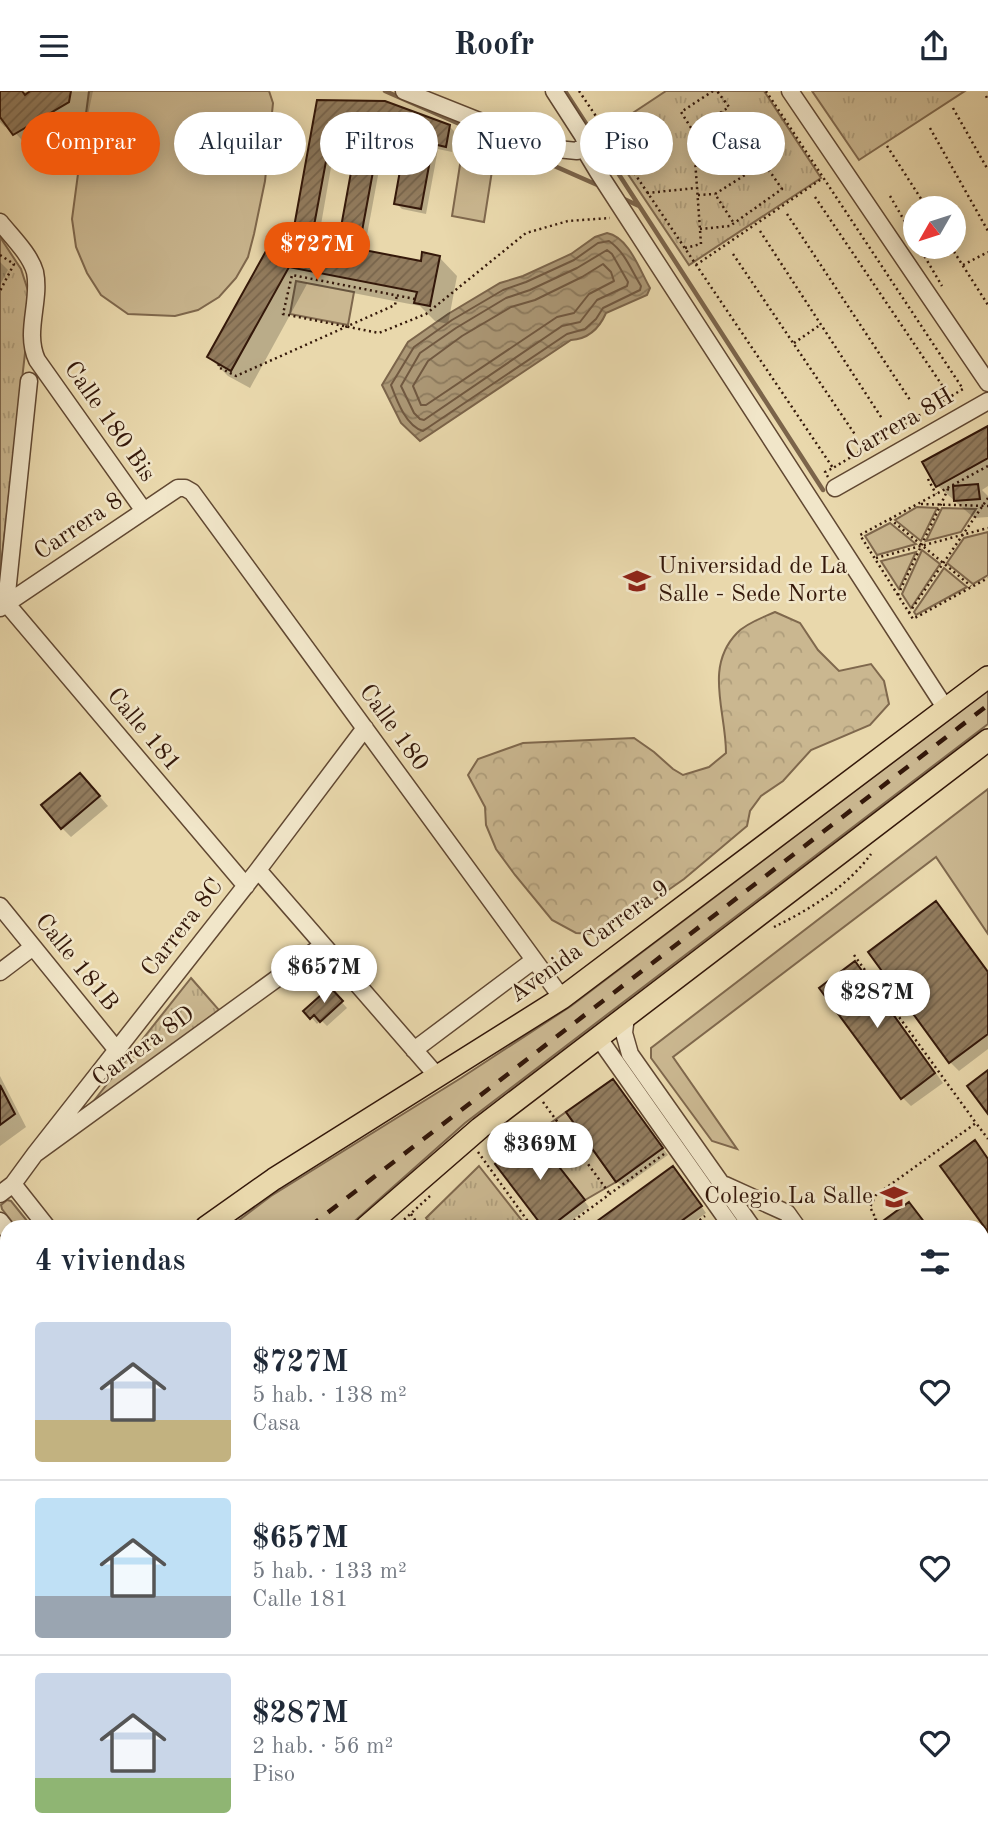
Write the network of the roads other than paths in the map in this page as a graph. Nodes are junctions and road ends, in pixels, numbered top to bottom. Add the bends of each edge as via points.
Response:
1 (404, 91) edge
2 (554, 91) edge
3 (790, 91) edge
4 (580, 131) edge
5 (580, 149) edge
6 (600, 175) edge
7 (0, 222) edge
8 (29, 381) dead end
9 (988, 383) edge
10 (988, 401) edge
11 (185, 488) joint
12 (835, 488) road end
13 (144, 511) junction
14 (3, 606) edge
15 (988, 677) edge
16 (946, 709) junction
17 (365, 728) junction
18 (988, 740) edge
19 (258, 870) junction
20 (246, 886) junction
21 (0, 906) edge
22 (323, 946) junction
23 (33, 947) junction
24 (534, 960) junction
25 (0, 972) edge
26 (562, 998) junction
27 (626, 1016) junction
28 (598, 1037) junction
29 (116, 1049) junction
30 (414, 1050) junction
31 (438, 1077) junction
32 (35, 1154) junction
33 (722, 1184) junction
34 (6, 1190) edge
35 (39, 1220) edge
36 (216, 1220) edge
37 (374, 1220) edge
38 (727, 1220) edge
39 (747, 1220) edge
40 (792, 1220) edge

1 - 5 street via 547,148
2 - 4 street
3 - 9 street
6 - 16 street
7 - 13 street, Calle 180 Bis via 34,271 32,349 37,360
8 - 14 street
10 - 12 street, Carrera 8H
11 - 13 street, Carrera 8
11 - 17 street, Calle 180
13 - 14 street, Carrera 8
14 - 20 street, Calle 181
15 - 16 main road, Avenida Carrera 9
16 - 26 main road, Avenida Carrera 9
17 - 19 street, Carrera 8C
17 - 24 street, Calle 180
18 - 27 main road
19 - 20 street, Carrera 8C
19 - 22 street
20 - 29 street, Carrera 8C
21 - 23 street, Calle 181B
22 - 30 street
22 - 32 street, Carrera 8D
23 - 25 street
23 - 29 street, Calle 181B
24 - 26 street, Calle 180
24 - 30 street
26 - 31 main road, Avenida Carrera 9
27 - 28 main road
27 - 33 street via 624,1033 630,1054
28 - 37 main road via 480,1128
28 - 38 street
29 - 32 street, Carrera 8C
30 - 31 street
31 - 36 main road, Avenida Carrera 9 via 282,1173
32 - 34 street, Carrera 8D
33 - 39 street
33 - 40 street via 787,1213
34 - 35 street

